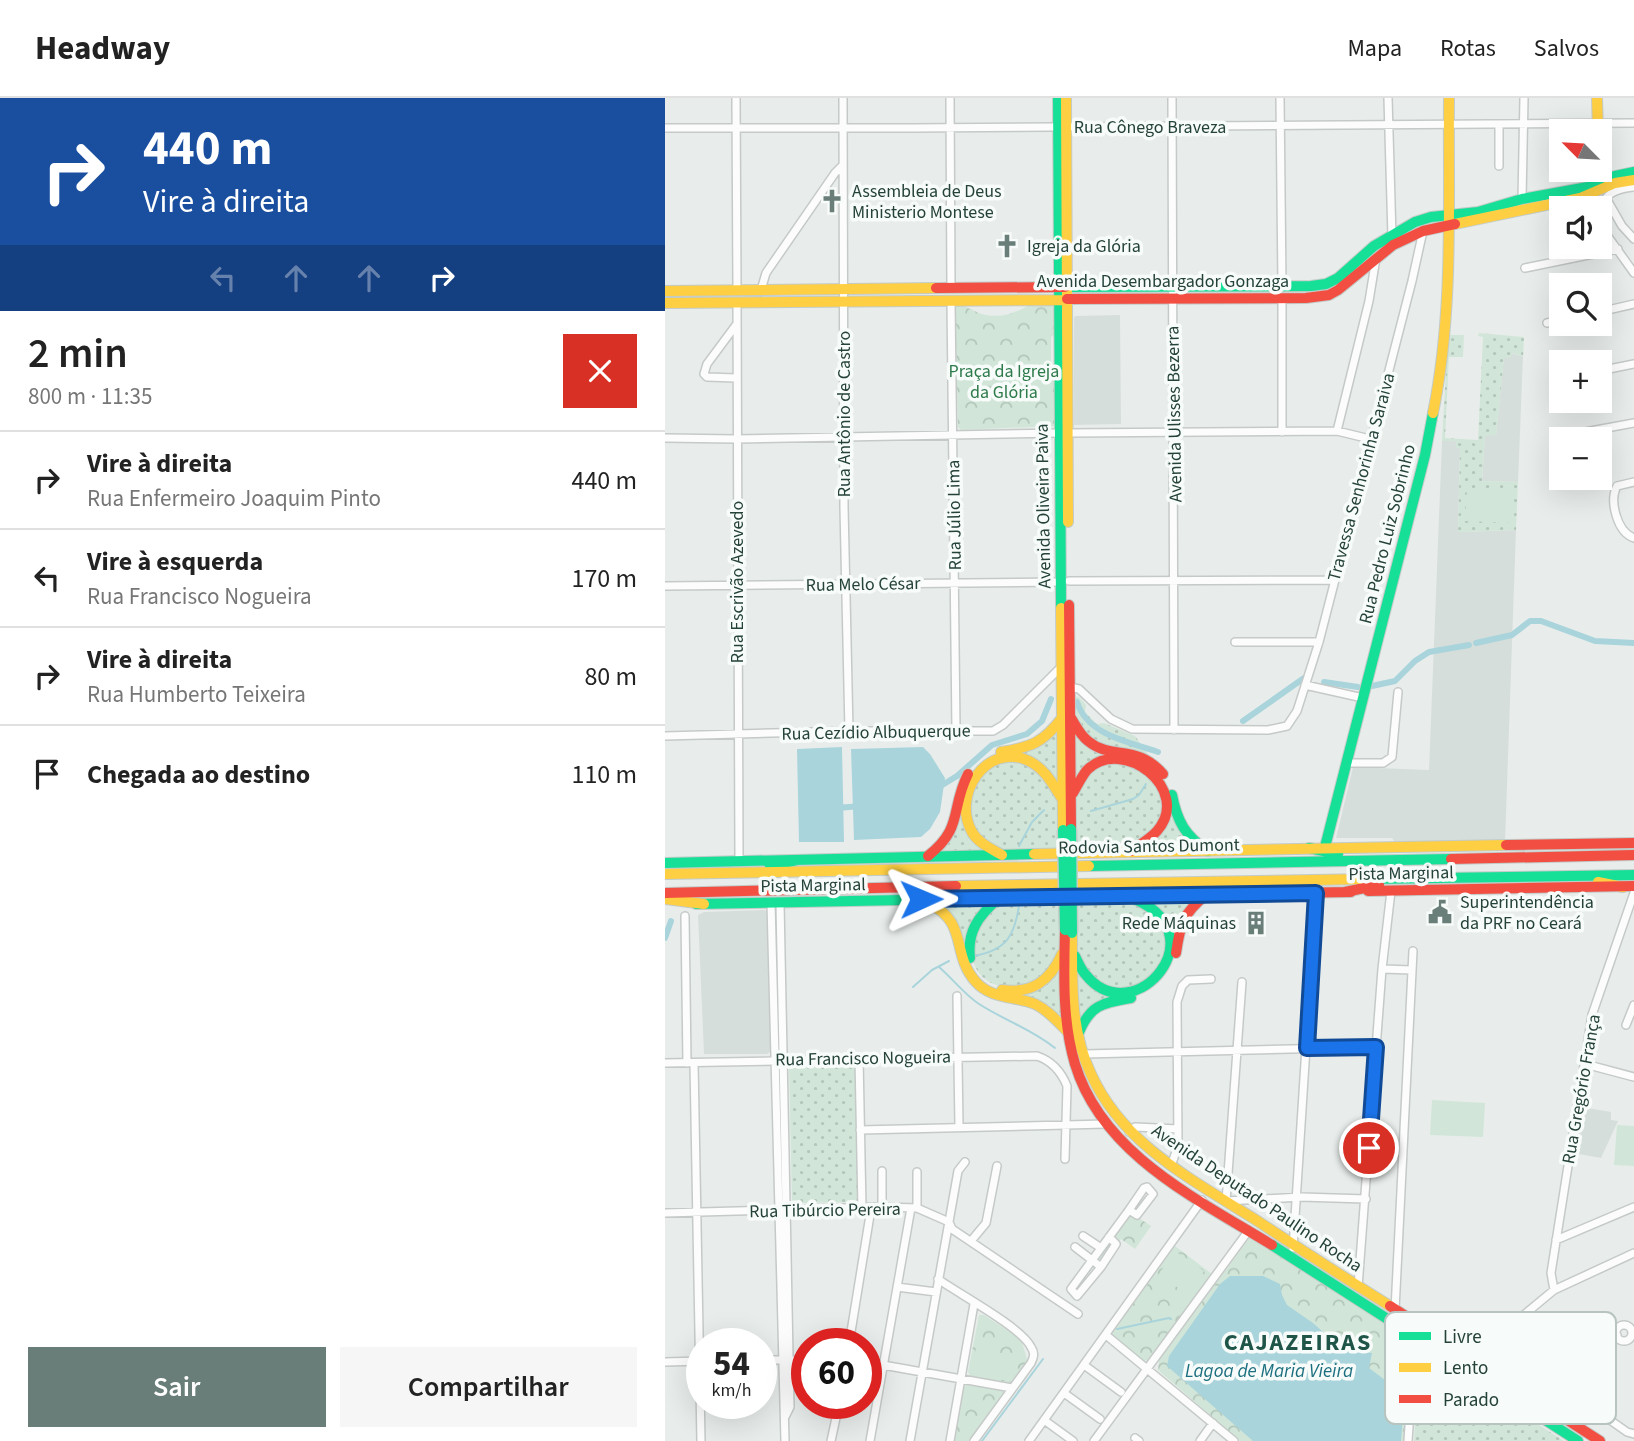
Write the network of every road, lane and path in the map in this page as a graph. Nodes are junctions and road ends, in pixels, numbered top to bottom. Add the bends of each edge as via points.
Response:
1 (736, 98) edge
2 (843, 98) edge
3 (950, 98) edge
4 (1058, 98) edge
5 (1066, 98) edge
6 (1172, 98) edge
7 (1280, 98) edge
8 (1388, 98) edge
9 (1449, 98) edge
10 (1524, 98) edge
11 (1597, 98) edge
12 (1597, 119) edge
13 (1634, 123) edge
14 (1524, 124) junction
15 (1389, 125) junction
16 (1450, 125) junction
17 (1499, 125) junction
18 (1549, 125) edge
19 (1280, 126) junction
20 (1612, 126) edge
21 (1062, 127) junction
22 (1173, 127) junction
23 (665, 128) edge
24 (736, 128) junction
25 (843, 128) junction
26 (950, 128) junction
27 (843, 166) junction
28 (1499, 166) dead end
29 (1634, 173) edge
30 (1634, 180) edge
31 (1634, 187) edge
32 (1588, 193) edge
33 (1522, 199) junction
34 (1448, 219) junction
35 (1423, 231) junction
36 (1634, 239) edge
37 (1392, 240) junction
38 (1612, 241) edge
39 (1618, 249) junction
40 (1376, 258) junction
41 (1525, 268) dead end
42 (1634, 273) edge
43 (1063, 287) junction
44 (845, 289) junction
45 (665, 290) edge
46 (737, 290) junction
47 (761, 290) junction
48 (1282, 292) junction
49 (1173, 293) junction
50 (951, 294) junction
51 (1063, 300) junction
52 (845, 302) junction
53 (665, 303) edge
54 (737, 303) junction
55 (1634, 304) edge
56 (1612, 309) edge
57 (737, 324) junction
58 (1634, 364) edge
59 (1612, 368) edge
60 (736, 377) junction
61 (1634, 423) edge
62 (1612, 427) edge
63 (1174, 431) junction
64 (1337, 431) junction
65 (1282, 432) junction
66 (1064, 433) junction
67 (953, 434) junction
68 (844, 436) junction
69 (665, 438) edge
70 (736, 439) junction
71 (1370, 439) junction
72 (1632, 482) edge
73 (1634, 538) edge
74 (1334, 580) junction
75 (1175, 581) junction
76 (955, 582) junction
77 (1065, 582) junction
78 (845, 585) junction
79 (665, 586) edge
80 (738, 586) junction
81 (1235, 642) dead end
82 (1319, 642) junction
83 (1061, 667) junction
84 (1305, 685) junction
85 (1070, 687) junction
86 (1398, 692) dead end
87 (1363, 698) junction
88 (1066, 718) junction
89 (956, 730) junction
90 (1174, 730) junction
91 (849, 731) junction
92 (739, 735) junction
93 (665, 736) edge
94 (1348, 763) junction
95 (1067, 803) junction
96 (1067, 829) joint
97 (1634, 843) edge
98 (1325, 847) junction
99 (1309, 848) junction
100 (1208, 851) junction
101 (1129, 853) junction
102 (1634, 855) edge
103 (927, 856) junction
104 (1004, 856) junction
105 (1355, 859) junction
106 (665, 863) edge
107 (740, 867) junction
108 (665, 874) edge
109 (1634, 875) edge
110 (1566, 876) junction
111 (1409, 879) junction
112 (1629, 886) edge
113 (1391, 891) junction
114 (1345, 892) junction
115 (665, 893) edge
116 (1316, 893) junction
117 (1634, 893) edge
118 (1120, 894) junction
119 (1206, 895) junction
120 (665, 899) edge
121 (921, 899) junction
122 (998, 899) junction
123 (776, 903) junction
124 (704, 904) junction
125 (665, 905) edge
126 (685, 916) dead end
127 (1068, 948) junction
128 (1413, 951) dead end
129 (1382, 969) junction
130 (1412, 970) junction
131 (1211, 979) dead end
132 (1242, 982) dead end
133 (957, 996) dead end
134 (1634, 1005) edge
135 (1626, 1025) dead end
136 (1073, 1033) junction
137 (1376, 1047) junction
138 (1307, 1048) junction
139 (1236, 1051) junction
140 (1084, 1054) junction
141 (1177, 1054) junction
142 (958, 1056) junction
143 (859, 1058) junction
144 (779, 1059) junction
145 (665, 1063) edge
146 (690, 1063) junction
147 (1585, 1064) junction
148 (1634, 1077) edge
149 (1106, 1124) junction
150 (1067, 1125) junction
151 (959, 1127) junction
152 (1178, 1129) junction
153 (860, 1130) junction
154 (1129, 1132) junction
155 (1065, 1159) dead end
156 (965, 1162) dead end
157 (997, 1166) dead end
158 (1166, 1170) junction
159 (882, 1171) dead end
160 (917, 1172) dead end
161 (1295, 1197) junction
162 (1366, 1199) junction
163 (1202, 1200) junction
164 (1226, 1201) junction
165 (882, 1207) junction
166 (1634, 1207) edge
167 (914, 1208) junction
168 (862, 1209) junction
169 (871, 1209) junction
170 (784, 1210) junction
171 (665, 1213) edge
172 (697, 1213) junction
173 (949, 1222) junction
174 (1249, 1230) junction
175 (1083, 1236) dead end
176 (1109, 1237) junction
177 (1556, 1240) junction
178 (971, 1241) junction
179 (1294, 1245) junction
180 (1075, 1247) dead end
181 (1101, 1248) junction
182 (1634, 1253) edge
183 (1291, 1257) junction
184 (1092, 1260) junction
185 (1101, 1267) junction
186 (938, 1279) junction
187 (897, 1287) junction
188 (1358, 1287) junction
189 (1554, 1290) junction
190 (936, 1292) junction
191 (975, 1304) junction
192 (1395, 1310) junction
193 (1398, 1312) edge
194 (1527, 1312) edge
195 (1078, 1314) dead end
196 (1385, 1318) edge
197 (700, 1328) edge
198 (852, 1328) edge
199 (1106, 1335) junction
200 (777, 1360) edge
201 (786, 1360) junction
202 (791, 1360) edge
203 (686, 1361) edge
204 (665, 1362) edge
205 (882, 1364) edge
206 (885, 1364) junction
207 (1084, 1365) junction
208 (1148, 1367) junction
209 (922, 1371) junction
210 (963, 1379) junction
211 (1012, 1388) junction
212 (1121, 1392) dead end
213 (1064, 1393) junction
214 (701, 1419) edge
215 (835, 1419) edge
216 (1100, 1419) dead end
217 (1044, 1420) junction
218 (1213, 1423) junction
219 (1551, 1424) edge
220 (1573, 1424) edge
221 (1616, 1424) edge
222 (1634, 1434) edge
223 (701, 1441) edge
224 (785, 1441) edge
225 (831, 1441) edge
226 (870, 1441) edge
227 (910, 1441) edge
228 (950, 1441) edge
229 (974, 1441) edge
230 (1029, 1441) edge
231 (1073, 1441) edge
232 (1094, 1441) edge
233 (1199, 1441) edge
234 (1234, 1441) edge
235 (1578, 1441) edge
236 (1600, 1441) edge

1 - 24 street
2 - 25 street, Rua Antônio de Castro
3 - 26 street, Rua Júlio Lima
4 - 21 main road, Avenida Oliveira Paiva
5 - 21 main road, Avenida Oliveira Paiva
6 - 22 street, Avenida Ulisses Bezerra
7 - 19 street
8 - 15 street
9 - 16 main road, Rua Pedro Luiz Sobrinho
10 - 14 street
11 - 12 main road
13 - 20 street, Rua Cônego Braveza
14 - 17 street, Rua Cônego Braveza
14 - 18 street, Rua Cônego Braveza
14 - 33 street
15 - 16 street, Rua Cônego Braveza
15 - 19 street, Rua Cônego Braveza
15 - 37 street
16 - 17 street, Rua Cônego Braveza
16 - 34 main road, Rua Pedro Luiz Sobrinho
17 - 28 street
19 - 22 street, Rua Cônego Braveza
19 - 48 street
21 - 22 street, Rua Cônego Braveza
21 - 26 street, Rua Cônego Braveza
21 - 43 main road, Avenida Oliveira Paiva
22 - 49 street, Avenida Ulisses Bezerra
23 - 24 street, Rua Cônego Braveza
24 - 25 street, Rua Cônego Braveza
24 - 46 street
25 - 26 street, Rua Cônego Braveza
25 - 27 street, Rua Antônio de Castro
26 - 50 street, Rua Júlio Lima
27 - 44 street, Rua Antônio de Castro
27 - 47 street via 766,273
29 - 32 main road, Avenida Desembargador Gonzaga via 1615,176
30 - 32 main road, Avenida Desembargador Gonzaga
31 - 36 street via 1606,198
32 - 33 main road, Avenida Desembargador Gonzaga
32 - 34 main road, Avenida Desembargador Gonzaga
33 - 34 main road, Avenida Desembargador Gonzaga
34 - 35 main road, Avenida Desembargador Gonzaga
34 - 37 main road, Avenida Desembargador Gonzaga via 1415,222
34 - 87 main road, Rua Pedro Luiz Sobrinho via 1443,364 1437,402
35 - 37 main road, Avenida Desembargador Gonzaga
35 - 71 street, Travessa Senhorinha Saraiva
37 - 40 main road, Avenida Desembargador Gonzaga
37 - 48 main road, Avenida Desembargador Gonzaga via 1374,246 1326,284
38 - 39 street
39 - 41 street
39 - 42 street
40 - 48 main road, Avenida Desembargador Gonzaga via 1329,295
40 - 64 street
43 - 49 main road, Avenida Desembargador Gonzaga
43 - 50 main road, Avenida Desembargador Gonzaga
43 - 51 main road, Avenida Oliveira Paiva
44 - 47 main road, Avenida Desembargador Gonzaga
44 - 50 main road, Avenida Desembargador Gonzaga
44 - 52 street, Rua Antônio de Castro
45 - 46 main road, Avenida Desembargador Gonzaga
46 - 47 main road, Avenida Desembargador Gonzaga
48 - 49 main road, Avenida Desembargador Gonzaga
48 - 65 street
49 - 51 main road, Avenida Desembargador Gonzaga
49 - 63 street, Avenida Ulisses Bezerra
50 - 51 main road, Avenida Desembargador Gonzaga
50 - 52 main road, Avenida Desembargador Gonzaga
50 - 67 street, Rua Júlio Lima
51 - 66 main road, Avenida Oliveira Paiva
52 - 54 main road, Avenida Desembargador Gonzaga
52 - 68 street, Rua Antônio de Castro
53 - 54 main road, Avenida Desembargador Gonzaga
54 - 57 street, Rua Escrivão Azevedo
55 - 56 street
57 - 60 street, Rua Escrivão Azevedo
57 - 60 street via 703,374
58 - 59 street
60 - 70 street, Rua Escrivão Azevedo
61 - 62 street
63 - 65 street
63 - 66 street
63 - 75 street, Avenida Ulisses Bezerra
64 - 65 street
64 - 71 street
66 - 67 street
66 - 77 main road, Avenida Oliveira Paiva
67 - 68 street
67 - 76 street, Rua Júlio Lima
68 - 70 street
68 - 78 street, Rua Antônio de Castro
69 - 70 street
70 - 80 street, Rua Escrivão Azevedo
71 - 74 street, Travessa Senhorinha Saraiva
72 - 73 street via 1617,486 1613,498 1619,523
74 - 75 street, Rua Melo César
74 - 82 street, Travessa Senhorinha Saraiva
75 - 77 street, Rua Melo César
75 - 90 street, Avenida Ulisses Bezerra
76 - 77 street, Rua Melo César
76 - 78 street, Rua Melo César
76 - 89 street, Rua Júlio Lima
77 - 83 main road, Avenida Oliveira Paiva
77 - 85 main road, Avenida Oliveira Paiva
78 - 80 street, Rua Melo César
78 - 91 street, Rua Antônio de Castro
79 - 80 street, Rua Melo César
80 - 92 street, Rua Escrivão Azevedo
81 - 82 street
82 - 84 street
83 - 88 main road, Avenida Oliveira Paiva
83 - 89 street, Rua Cezídio Albuquerque via 998,729
84 - 87 street
84 - 90 street via 1295,717 1283,729
85 - 88 main road, Avenida Oliveira Paiva
85 - 90 street via 1079,689 1119,724 1140,730
86 - 94 street via 1392,757 1383,763
87 - 94 main road, Rua Pedro Luiz Sobrinho
88 - 95 main road, Avenida Oliveira Paiva
88 - 100 main road via 1094,744 1136,754 1154,764 1170,785 1181,828
88 - 103 main road via 1040,744 993,754 972,768 960,789 950,836
89 - 91 street, Rua Cezídio Albuquerque
91 - 92 street, Rua Cezídio Albuquerque
92 - 93 street, Rua Cezídio Albuquerque
92 - 107 street, Rua Escrivão Azevedo
94 - 98 main road, Rua Pedro Luiz Sobrinho
95 - 96 main road, Avenida Oliveira Paiva
95 - 101 main road via 1080,779 1107,760 1131,760 1152,771 1165,792 1165,815 1153,838
95 - 104 main road via 1050,775 1026,759 1001,759 978,772 965,799 969,828 983,844
96 - 127 main road, Avenida Deputado Paulino Rocha, bridge
97 - 98 main road, Pista Marginal
98 - 99 main road, Pista Marginal
99 - 100 main road, Pista Marginal
99 - 105 main road
100 - 101 main road, Pista Marginal
101 - 104 main road, Pista Marginal
102 - 105 main road, Rodovia Santos Dumont
103 - 104 main road, Pista Marginal
103 - 107 main road, Pista Marginal via 797,860
105 - 107 main road, Rodovia Santos Dumont
106 - 107 main road, Pista Marginal
107 - 108 main road, Rodovia Santos Dumont
109 - 110 main road, Rodovia Santos Dumont
110 - 111 main road, Rodovia Santos Dumont
110 - 112 main road
111 - 114 main road
111 - 115 main road, Rodovia Santos Dumont
112 - 113 main road, Pista Marginal
113 - 114 main road, Pista Marginal
113 - 129 street
114 - 116 main road, Pista Marginal
116 - 119 main road, Pista Marginal
116 - 138 street
117 - 147 street, Rua Gregório França via 1593,1015
118 - 119 main road, Pista Marginal
118 - 122 main road, Pista Marginal
118 - 127 main road via 1151,907 1165,924 1170,950 1156,979 1130,992 1104,990 1090,981
119 - 136 main road via 1181,919 1174,962 1162,982 1143,995 1098,1004
120 - 124 main road
121 - 122 main road, Pista Marginal
121 - 123 main road, Pista Marginal
121 - 136 main road via 939,906 952,919 968,970 979,985 996,995 1038,1005
122 - 127 main road via 977,919 968,944 974,967 990,985 1014,992 1034,988 1052,975
123 - 124 main road, Pista Marginal
123 - 144 street
124 - 125 main road, Pista Marginal
126 - 146 street
127 - 136 main road, Avenida Deputado Paulino Rocha via 1064,1010
128 - 130 street
129 - 130 street
129 - 137 street
130 - 192 street
131 - 141 street via 1182,986 1177,1002
132 - 139 street
133 - 142 street
134 - 135 street
136 - 140 main road, Avenida Deputado Paulino Rocha
136 - 149 main road, Avenida Deputado Paulino Rocha via 1082,1084
137 - 138 street
137 - 162 street
138 - 139 street
138 - 161 street
139 - 141 street
139 - 164 street
140 - 141 street
140 - 154 main road, Avenida Deputado Paulino Rocha via 1097,1088
141 - 152 street
142 - 143 street, Rua Francisco Nogueira
142 - 150 street, Rua Francisco Nogueira via 1037,1056 1058,1069 1067,1090
142 - 151 street
143 - 144 street, Rua Francisco Nogueira
143 - 153 street
144 - 146 street, Rua Francisco Nogueira
144 - 170 street
145 - 146 street, Rua Francisco Nogueira
146 - 172 street
147 - 148 street
147 - 177 street, Rua Gregório França
149 - 150 street
149 - 158 main road, Avenida Deputado Paulino Rocha via 1130,1150
150 - 151 street
150 - 155 street
151 - 153 street
152 - 154 street via 1135,1126
152 - 158 street via 1178,1146
153 - 168 street
154 - 158 main road, Avenida Deputado Paulino Rocha
156 - 173 street via 958,1171
157 - 178 street via 986,1223
158 - 163 main road, Avenida Deputado Paulino Rocha
158 - 164 main road, Avenida Deputado Paulino Rocha
158 - 176 street via 1149,1189 1143,1188
159 - 165 street
160 - 167 street
161 - 162 street
161 - 164 street
161 - 179 street
162 - 188 street
163 - 174 main road, Avenida Deputado Paulino Rocha
163 - 199 street
164 - 179 main road, Avenida Deputado Paulino Rocha
165 - 167 street, Rua Tibúrcio Pereira
165 - 169 street, Rua Tibúrcio Pereira
166 - 177 street
167 - 173 street, Rua Tibúrcio Pereira
167 - 187 street
168 - 169 street, Rua Tibúrcio Pereira
168 - 170 street, Rua Tibúrcio Pereira
169 - 198 street
170 - 172 street, Rua Tibúrcio Pereira
170 - 201 street
171 - 172 street, Rua Tibúrcio Pereira
172 - 197 street
173 - 178 street, Rua Tibúrcio Pereira
173 - 186 street
174 - 183 main road, Avenida Deputado Paulino Rocha
174 - 208 street
175 - 181 street
176 - 181 street
176 - 185 street via 1116,1244
177 - 189 street, Rua Gregório França via 1551,1273
178 - 195 street, Rua Tibúrcio Pereira
179 - 183 street
179 - 188 main road, Avenida Deputado Paulino Rocha
180 - 184 street
181 - 184 street
182 - 189 street
183 - 196 main road, Avenida Deputado Paulino Rocha
184 - 185 street
184 - 185 street via 1071,1289 1076,1296
186 - 190 street
186 - 191 street
187 - 190 street
187 - 206 street
188 - 192 main road, Avenida Deputado Paulino Rocha
189 - 194 street
190 - 209 street
191 - 210 street
191 - 211 street via 1031,1345 1033,1358
192 - 193 main road, Avenida Deputado Paulino Rocha
199 - 207 street
199 - 208 street
200 - 201 street
201 - 202 street
201 - 224 street via 790,1407
203 - 204 street
205 - 206 street
206 - 209 street
206 - 226 street
207 - 212 street
207 - 213 street
208 - 218 street
208 - 232 street
209 - 210 street
209 - 227 street
210 - 211 street
210 - 228 street
211 - 229 street
213 - 216 street
213 - 217 street
214 - 223 street
215 - 225 street
217 - 230 street
217 - 231 street
218 - 233 street
218 - 234 street
219 - 235 main road, Avenida Deputado Paulino Rocha
220 - 236 main road, Avenida Deputado Paulino Rocha
221 - 222 street

